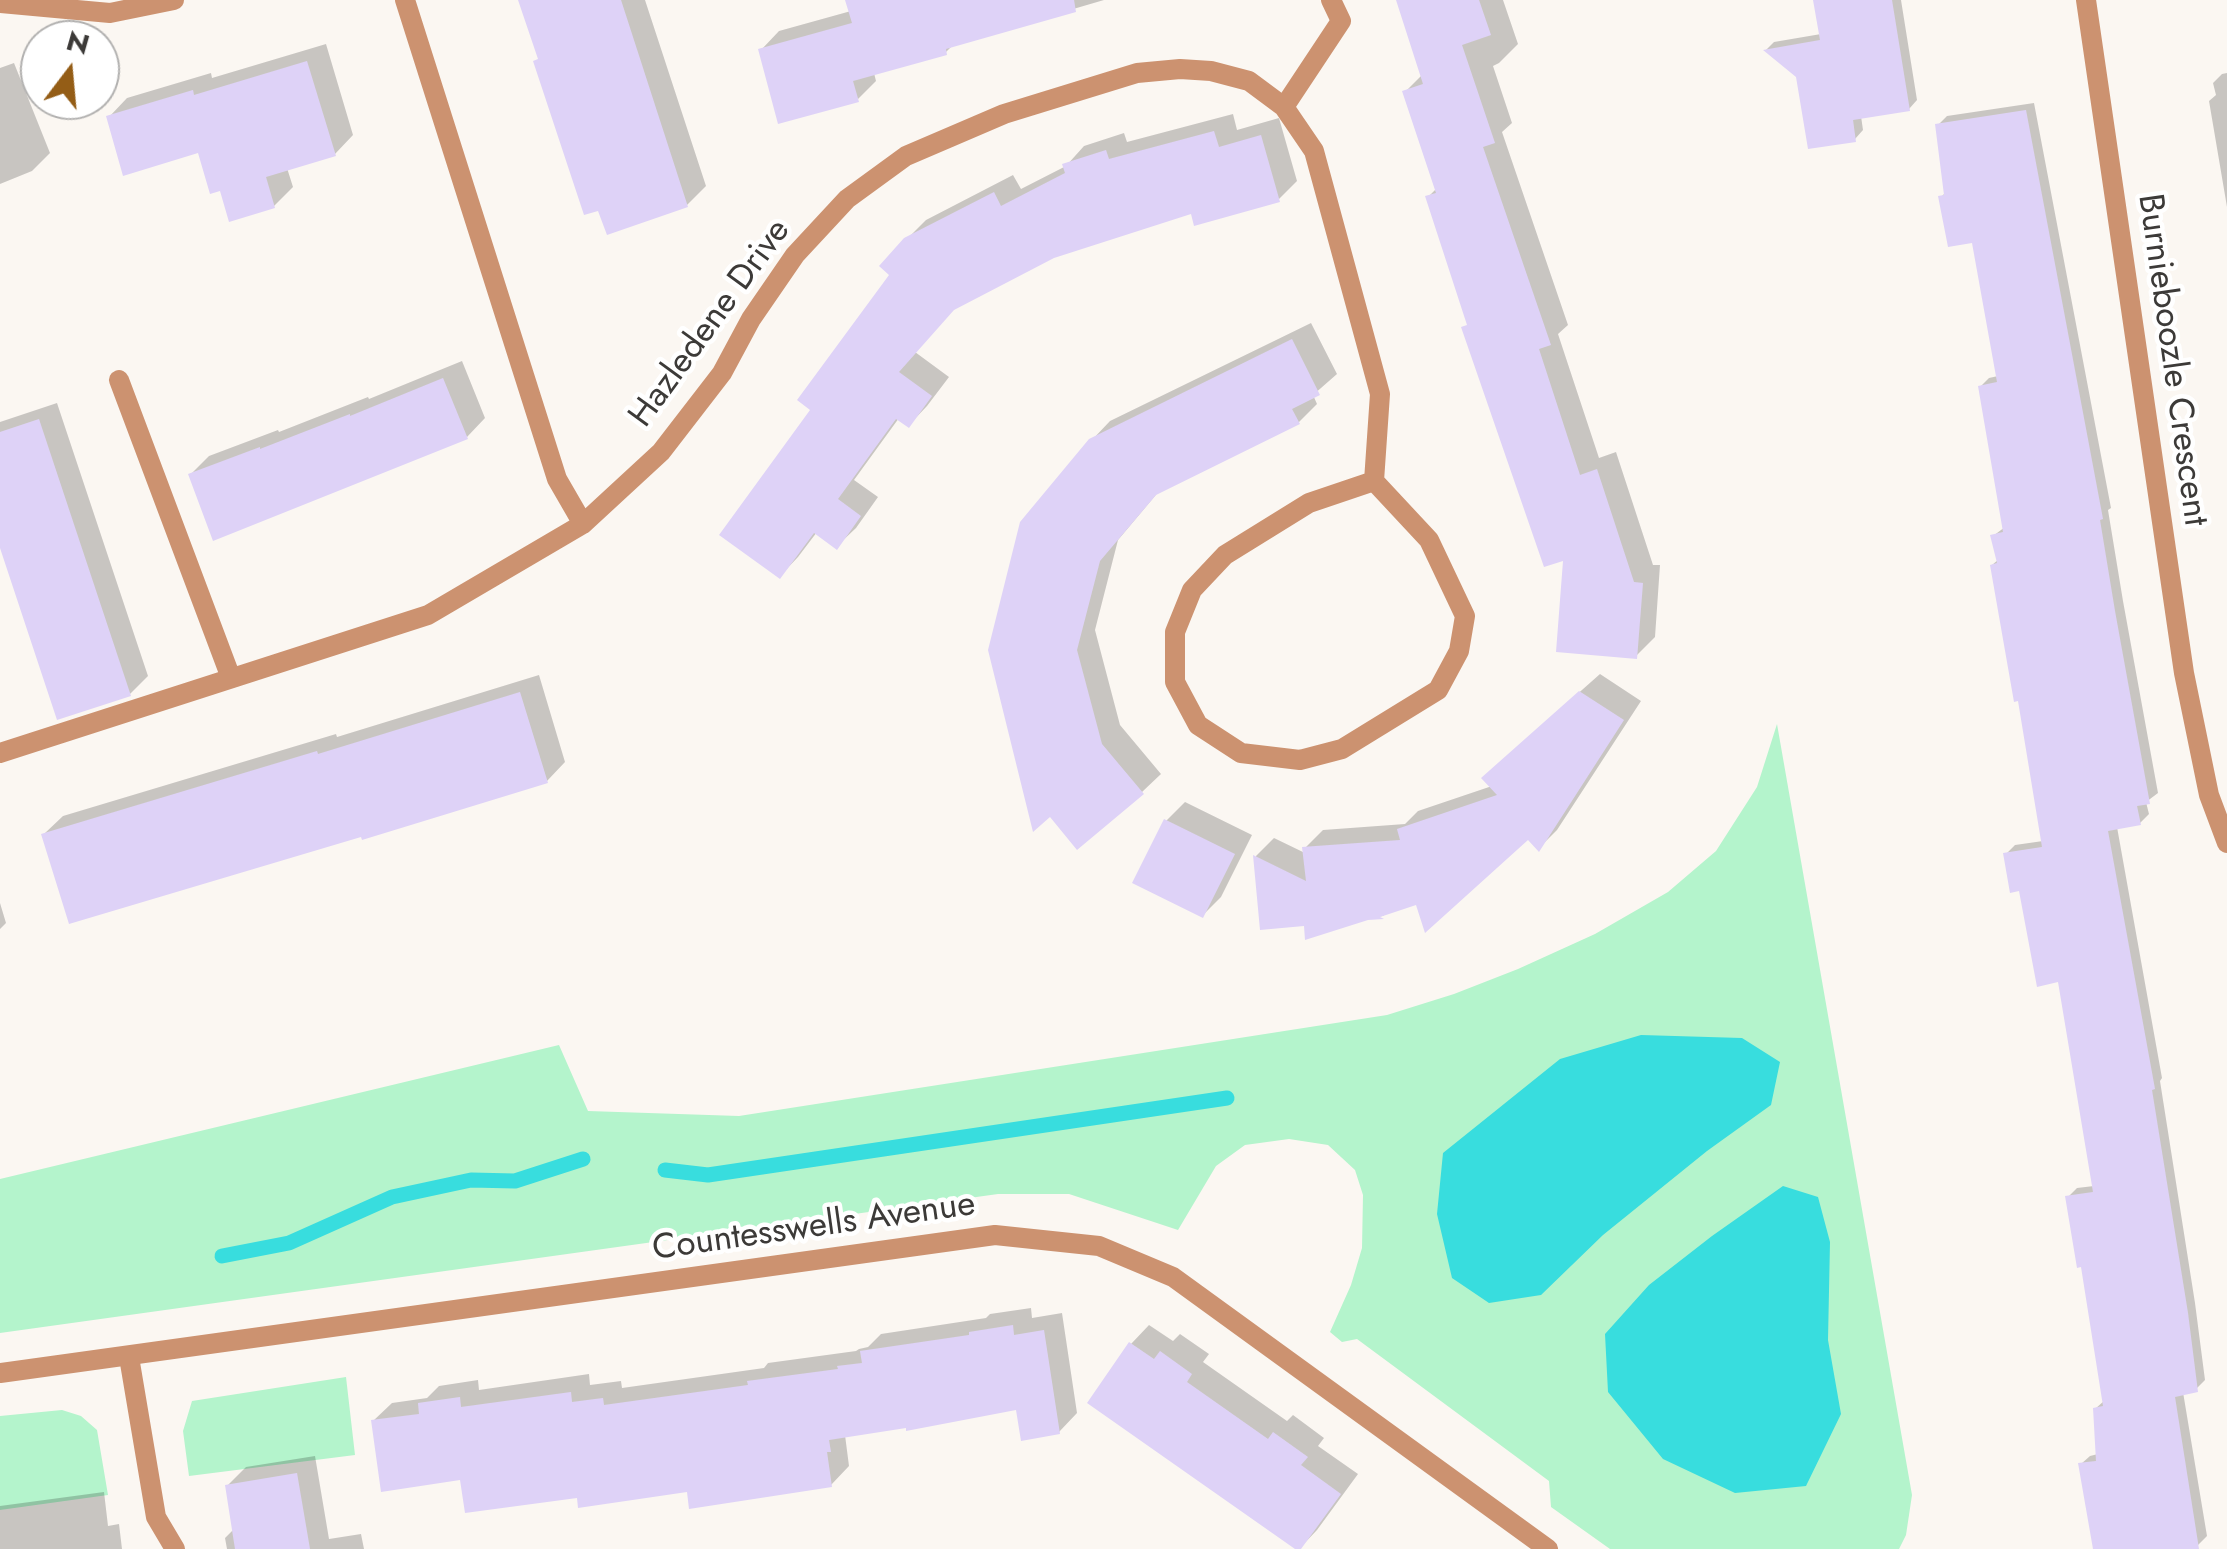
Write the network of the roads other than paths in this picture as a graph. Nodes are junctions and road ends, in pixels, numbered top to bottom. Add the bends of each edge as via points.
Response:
1 (174, 0) edge
2 (405, 0) edge
3 (1332, 0) edge
4 (2086, 0) edge
5 (0, 3) edge
6 (1284, 107) junction
7 (119, 380) dead end
8 (1374, 481) junction
9 (583, 524) junction
10 (232, 678) junction
11 (0, 752) edge
12 (2227, 843) edge
13 (129, 1356) junction
14 (0, 1373) edge
15 (174, 1549) edge
16 (1548, 1549) edge

1 - 5 street via 110,13
2 - 9 street via 557,479
3 - 6 street via 1341,21
4 - 12 street, Burnieboozle Crescent via 2184,673 2209,796
6 - 8 street via 1314,151 1380,394
6 - 9 street, Hazledene Drive via 1249,81 1211,71 1137,73 1004,114 906,156 848,200 796,254 722,373 661,452
7 - 10 street
8 - 8 street via 1309,502 1225,555 1192,590 1175,632 1174,682 1198,725 1241,754 1300,760 1342,749 1438,690 1459,650 1465,616 1430,540
9 - 10 street, Hazledene Drive via 428,614
10 - 11 street, Hazledene Drive
13 - 14 street, Countesswells Avenue
13 - 15 street via 156,1517
13 - 16 street, Countesswells Avenue via 995,1236 1099,1246 1173,1276

